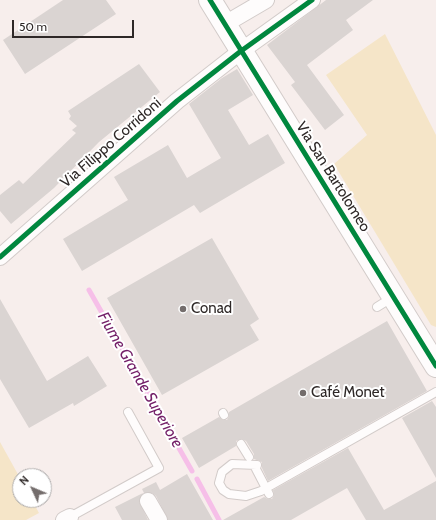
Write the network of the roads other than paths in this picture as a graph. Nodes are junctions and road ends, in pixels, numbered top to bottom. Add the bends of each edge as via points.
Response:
1 (210, 0) edge
2 (266, 0) edge
3 (312, 0) edge
4 (225, 24) junction
5 (241, 51) junction
6 (0, 257) edge
7 (435, 360) edge
8 (436, 392) edge
9 (128, 412) dead end
10 (241, 444) dead end
11 (249, 457) dead end
12 (268, 491) junction
13 (148, 501) dead end
14 (67, 518) edge
15 (159, 520) edge

1 - 4 street, Via San Bartolomeo
2 - 4 street
3 - 5 street, Via Filippo Corridoni
4 - 5 street, Via San Bartolomeo
5 - 6 street, Via Filippo Corridoni via 177,101
5 - 7 street, Via San Bartolomeo via 385,302
8 - 12 lane
9 - 14 lane via 159,468
10 - 11 lane
12 - 12 lane via 246,496 230,494 223,490 219,483 222,472 232,464 257,467
13 - 15 street

